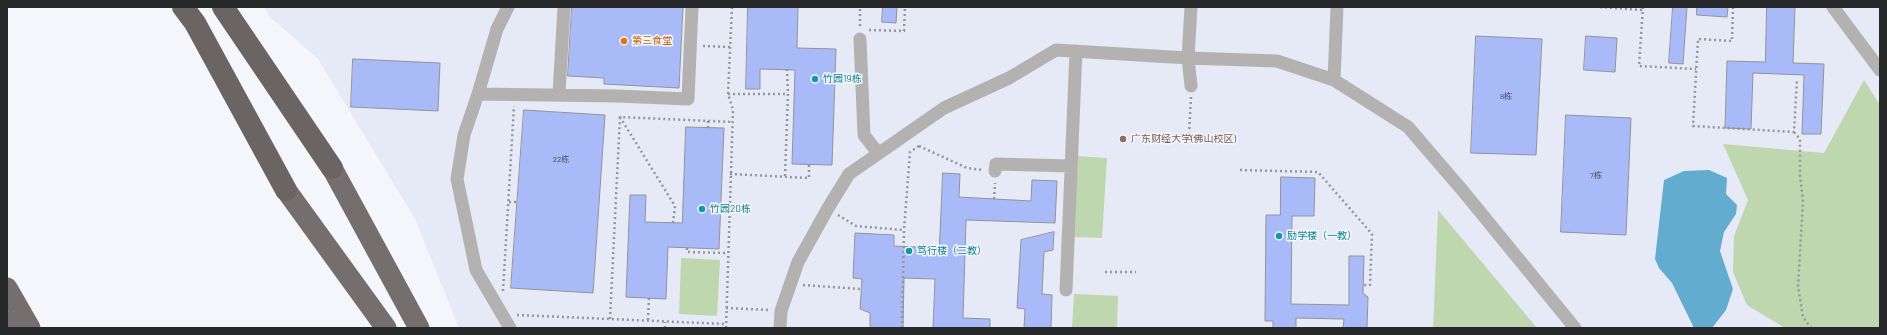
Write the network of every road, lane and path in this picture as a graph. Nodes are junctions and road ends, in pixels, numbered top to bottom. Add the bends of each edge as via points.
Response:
1 (183, 7) edge
2 (223, 7) edge
3 (508, 7) edge
4 (564, 7) edge
5 (692, 7) edge
6 (732, 7) edge
7 (860, 7) edge
8 (905, 7) edge
9 (1191, 7) edge
10 (1337, 7) edge
11 (1600, 7) edge
12 (1734, 7) edge
13 (1833, 7) edge
14 (1643, 8) edge
15 (860, 34) junction
16 (691, 46) junction
17 (730, 46) junction
18 (1076, 51) junction
19 (1188, 58) junction
20 (1696, 68) junction
21 (788, 69) dead end
22 (1880, 70) edge
23 (1797, 79) dead end
24 (1334, 80) junction
25 (1191, 86) joint
26 (478, 94) junction
27 (515, 94) junction
28 (559, 94) junction
29 (728, 94) junction
30 (788, 94) junction
31 (620, 116) junction
32 (708, 121) junction
33 (733, 122) junction
34 (708, 128) dead end
35 (913, 130) junction
36 (1794, 132) junction
37 (1189, 134) dead end
38 (919, 146) junction
39 (878, 153) junction
40 (809, 165) dead end
41 (1071, 166) junction
42 (332, 168) joint
43 (1240, 170) dead end
44 (995, 171) joint
45 (730, 174) junction
46 (785, 176) junction
47 (286, 190) joint
48 (509, 202) junction
49 (517, 202) dead end
50 (828, 208) junction
51 (673, 223) dead end
52 (904, 230) junction
53 (687, 248) dead end
54 (728, 253) junction
55 (1105, 272) dead end
56 (1136, 272) dead end
57 (809, 285) dead end
58 (1363, 285) dead end
59 (7, 288) edge
60 (860, 289) dead end
61 (1066, 290) dead end
62 (649, 298) dead end
63 (726, 308) junction
64 (781, 311) junction
65 (502, 315) junction
66 (610, 319) junction
67 (648, 320) junction
68 (7, 322) edge
69 (665, 322) junction
70 (726, 324) junction
71 (10, 328) edge
72 (30, 328) edge
73 (386, 328) edge
74 (419, 328) edge
75 (510, 328) edge
76 (664, 328) edge
77 (726, 328) edge
78 (780, 328) edge
79 (902, 328) edge
80 (1575, 328) edge
81 (1811, 328) edge

1 - 47 highway via 195,23
2 - 42 highway
3 - 26 street via 497,29
4 - 28 street
5 - 16 street
6 - 17 path
7 - 15 path
8 - 15 path via 904,31
9 - 19 street
10 - 24 street
11 - 14 path
12 - 20 path via 1732,41 1698,39
13 - 22 street
14 - 20 path via 1639,66
15 - 39 street via 864,135
16 - 17 path
16 - 28 street via 688,99
17 - 29 path
18 - 19 street
18 - 35 street via 1056,50 1009,78 944,108
18 - 41 street
19 - 24 street via 1277,61
19 - 25 street
20 - 36 path via 1693,126
21 - 30 path
23 - 36 path
24 - 80 street via 1408,127
25 - 37 path
26 - 27 street
26 - 65 street via 464,135 458,179 476,270
27 - 28 street
27 - 48 path
29 - 30 path
29 - 33 path via 734,110
30 - 46 path
31 - 32 path
31 - 51 path via 675,206
31 - 66 path
32 - 33 path
32 - 34 path
33 - 45 path
35 - 38 path
35 - 39 street
36 - 81 path via 1800,139 1803,202 1798,286 1803,318
38 - 44 path via 967,168
38 - 52 path via 910,152
39 - 50 street via 849,174
40 - 46 path via 809,178
41 - 44 street via 996,164
41 - 61 street
42 - 74 highway
43 - 58 path via 1318,172 1372,234 1370,285
45 - 46 path
45 - 54 path
47 - 73 highway
48 - 49 path
48 - 65 path
50 - 52 path via 856,226
50 - 64 street via 798,262
52 - 79 path
53 - 54 path via 687,252
54 - 63 path
55 - 56 path
57 - 60 path
59 - 72 highway
62 - 67 path
63 - 64 path
63 - 70 path
64 - 78 street
65 - 66 path
65 - 75 street
66 - 67 path
67 - 69 path
68 - 71 highway
69 - 70 path
69 - 76 path
70 - 77 path

